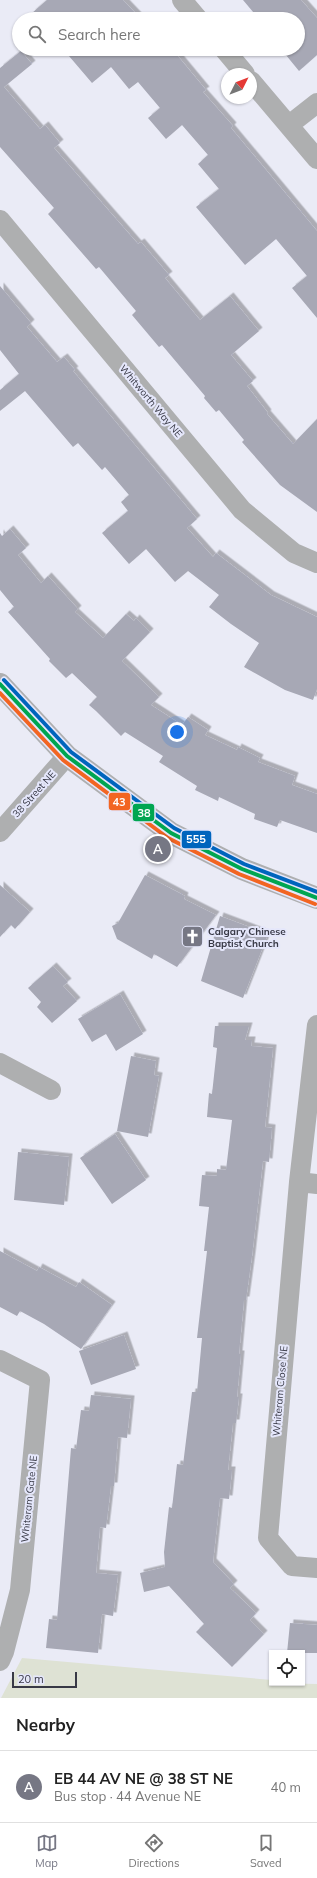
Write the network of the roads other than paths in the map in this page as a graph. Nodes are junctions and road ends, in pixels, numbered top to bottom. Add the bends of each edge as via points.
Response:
1 (182, 0) edge
2 (192, 12) edge
3 (230, 56) edge
4 (240, 68) edge
5 (257, 88) edge
6 (317, 104) edge
7 (289, 125) junction
8 (317, 159) edge
9 (0, 220) edge
10 (317, 563) edge
11 (0, 684) edge
12 (67, 756) junction
13 (0, 832) edge
14 (317, 898) edge
15 (317, 1024) edge
16 (0, 1063) edge
17 (51, 1090) dead end
18 (308, 1183) edge
19 (0, 1360) edge
20 (317, 1568) edge
21 (0, 1661) edge

1 - 2 street
3 - 4 street
5 - 7 street
6 - 7 street
7 - 8 street
9 - 10 street, Whitworth Way NE via 242,510 294,553
11 - 12 street
12 - 13 street, 38 Street NE
12 - 14 street via 171,833 242,869
15 - 18 street, Whiteram Close NE
16 - 17 street
18 - 20 street, Whiteram Close NE via 268,1538 292,1566
19 - 21 street, Whiteram Gate NE via 40,1380 20,1590

